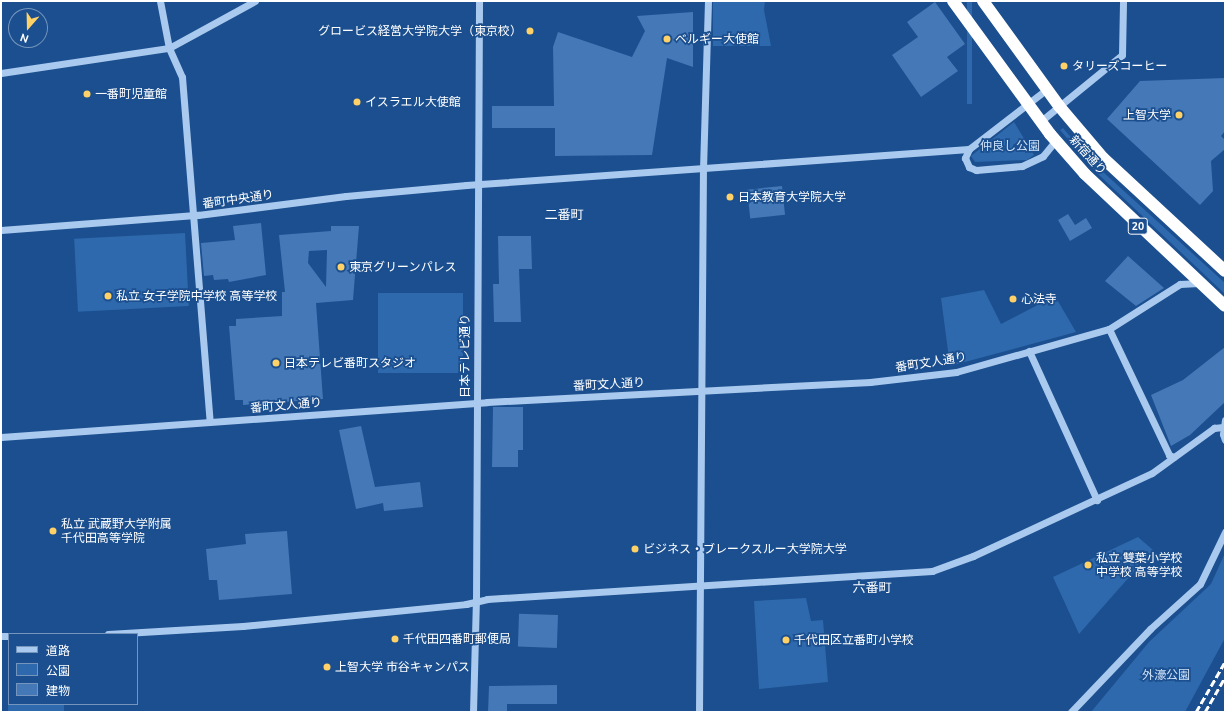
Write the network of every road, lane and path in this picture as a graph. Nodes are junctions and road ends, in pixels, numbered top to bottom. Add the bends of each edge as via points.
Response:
1 (160, 1) edge
2 (255, 1) edge
3 (479, 1) edge
4 (708, 1) edge
5 (953, 1) edge
6 (983, 1) edge
7 (1123, 1) edge
8 (169, 48) junction
9 (1, 73) edge
10 (1047, 89) junction
11 (1028, 103) junction
12 (1060, 106) junction
13 (1041, 121) junction
14 (1056, 140) junction
15 (969, 149) junction
16 (703, 169) junction
17 (477, 184) junction
18 (192, 216) junction
19 (1, 230) edge
20 (1225, 271) edge
21 (1200, 283) junction
22 (1225, 306) edge
23 (1109, 329) junction
24 (1029, 351) junction
25 (701, 391) junction
26 (476, 402) junction
27 (210, 422) junction
28 (1224, 424) edge
29 (1, 437) edge
30 (1225, 440) edge
31 (1174, 457) junction
32 (1097, 500) junction
33 (1225, 532) edge
34 (700, 586) junction
35 (476, 601) junction
36 (125, 633) edge
37 (473, 712) edge
38 (699, 712) edge
39 (1071, 712) edge

1 - 8 street
2 - 8 street
3 - 17 street, 日本テレビ通り
4 - 16 street
5 - 11 highway, 新宿通り / 20
6 - 10 highway, 新宿通り / 20
7 - 12 street via 1122,55
8 - 9 street
8 - 18 street via 182,78
10 - 11 street
10 - 12 highway, 新宿通り / 20
11 - 13 highway, 新宿通り / 20
11 - 15 street
12 - 13 street
12 - 20 highway, 新宿通り / 20 via 1103,158
13 - 14 highway, 新宿通り / 20
14 - 15 street via 1043,156 1022,166 976,170 966,163
14 - 21 highway, 新宿通り / 20 via 1113,202
15 - 16 street, 番町中央通り
16 - 17 street, 番町中央通り
16 - 25 street
17 - 18 street, 番町中央通り via 346,196
17 - 26 street, 日本テレビ通り
18 - 19 street, 番町中央通り
18 - 27 street via 201,287
21 - 22 highway, 新宿通り / 20
21 - 23 street, 番町文人通り via 1180,284
23 - 24 street, 番町文人通り
23 - 31 street via 1169,455
24 - 25 street, 番町文人通り via 956,372 870,382
24 - 32 street
25 - 26 street, 番町文人通り
25 - 34 street
26 - 27 street, 番町文人通り
26 - 35 street, 日本テレビ通り
27 - 29 street, 番町文人通り
28 - 30 street
28 - 31 street via 1214,428
31 - 32 street via 1152,473
32 - 34 street via 973,556 932,571
33 - 39 street via 1200,584 1150,629
34 - 35 street
34 - 38 street
35 - 36 street via 243,626
35 - 37 street, 日本テレビ通り

